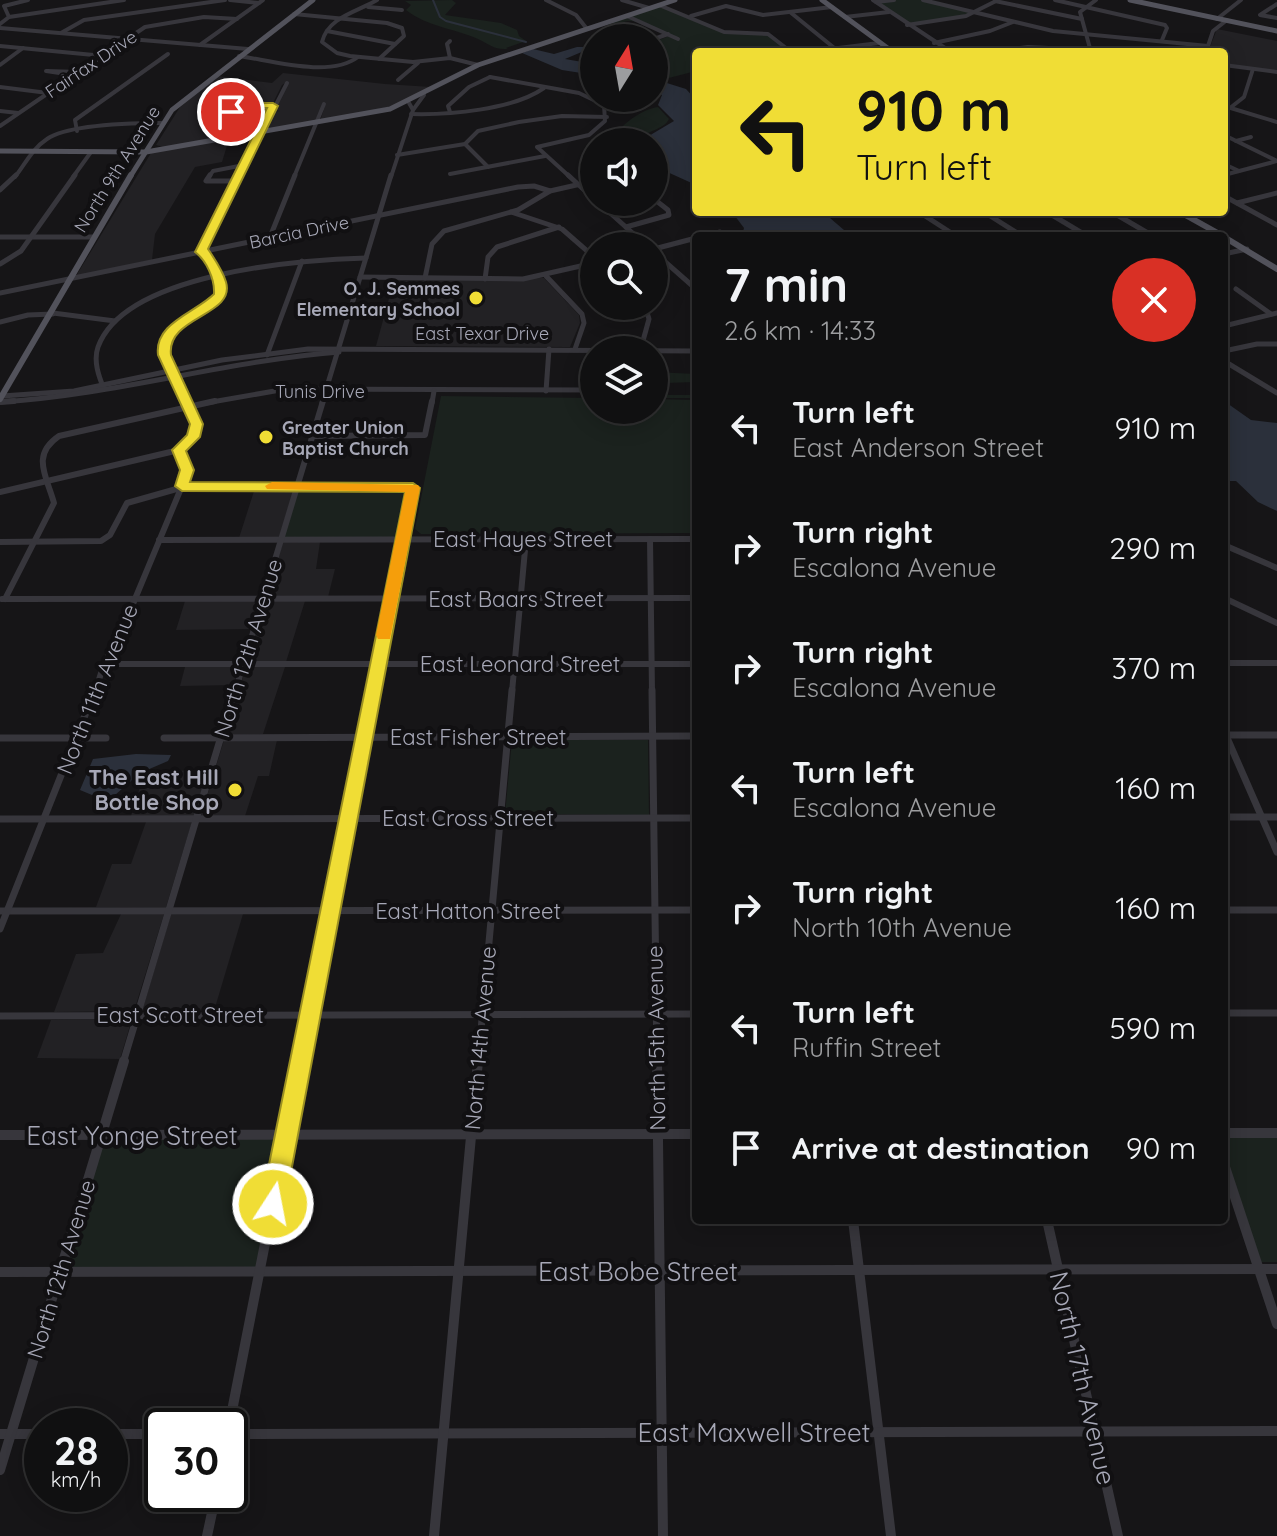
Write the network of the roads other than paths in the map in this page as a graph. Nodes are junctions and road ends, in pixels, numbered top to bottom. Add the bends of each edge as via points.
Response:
1 (28, 0) edge
2 (124, 0) edge
3 (228, 0) edge
4 (313, 0) edge
5 (377, 0) edge
6 (546, 0) edge
7 (624, 0) edge
8 (675, 0) edge
9 (822, 0) edge
10 (894, 0) edge
11 (923, 0) edge
12 (989, 0) edge
13 (1055, 0) edge
14 (1096, 0) edge
15 (1130, 0) edge
16 (1139, 0) edge
17 (1241, 0) edge
18 (262, 1) edge
19 (874, 1) edge
20 (996, 1) edge
21 (1277, 4) edge
22 (659, 5) junction
23 (368, 7) junction
24 (832, 7) junction
25 (1085, 7) junction
26 (647, 9) junction
27 (402, 10) dead end
28 (790, 12) junction
29 (889, 12) junction
30 (974, 13) junction
31 (294, 14) junction
32 (627, 16) junction
33 (691, 16) junction
34 (9, 17) junction
35 (845, 17) junction
36 (342, 18) junction
37 (1277, 18) edge
38 (237, 19) junction
39 (1082, 19) junction
40 (1222, 20) junction
41 (1013, 22) junction
42 (583, 24) edge
43 (602, 24) edge
44 (645, 24) edge
45 (907, 25) junction
46 (0, 26) edge
47 (1277, 30) edge
48 (327, 31) junction
49 (580, 31) edge
50 (61, 33) junction
51 (668, 34) edge
52 (1086, 34) junction
53 (128, 39) junction
54 (678, 39) dead end
55 (1162, 40) junction
56 (450, 41) dead end
57 (879, 43) junction
58 (934, 43) junction
59 (396, 44) junction
60 (200, 45) junction
61 (0, 46) edge
62 (23, 48) junction
63 (786, 48) edge
64 (835, 48) edge
65 (849, 48) edge
66 (887, 48) edge
67 (943, 48) edge
68 (1015, 48) edge
69 (1039, 48) edge
70 (1090, 48) edge
71 (1202, 48) edge
72 (1207, 48) edge
73 (248, 49) junction
74 (168, 54) dead end
75 (104, 56) junction
76 (239, 56) junction
77 (358, 57) junction
78 (450, 58) junction
79 (379, 59) junction
80 (420, 62) junction
81 (0, 65) edge
82 (478, 65) junction
83 (1228, 66) edge
84 (1253, 69) junction
85 (79, 72) junction
86 (1277, 72) edge
87 (74, 75) junction
88 (398, 80) dead end
89 (287, 83) dead end
90 (0, 87) edge
91 (544, 88) junction
92 (48, 93) junction
93 (324, 104) dead end
94 (1228, 106) edge
95 (1228, 107) edge
96 (272, 108) junction
97 (412, 109) junction
98 (0, 111) edge
99 (278, 111) dead end
100 (450, 112) junction
101 (18, 113) junction
102 (228, 113) dead end
103 (607, 117) junction
104 (318, 122) junction
105 (1277, 122) edge
106 (164, 123) junction
107 (0, 126) edge
108 (77, 131) junction
109 (260, 133) junction
110 (1228, 137) edge
111 (1251, 137) dead end
112 (1236, 141) junction
113 (151, 144) junction
114 (465, 144) junction
115 (529, 146) dead end
116 (537, 147) junction
117 (173, 148) junction
118 (0, 151) edge
119 (35, 151) junction
120 (91, 152) junction
121 (146, 152) junction
122 (397, 155) junction
123 (545, 156) junction
124 (1277, 161) edge
125 (244, 165) junction
126 (1228, 166) edge
127 (488, 167) junction
128 (1239, 171) junction
129 (450, 174) dead end
130 (1228, 174) edge
131 (236, 181) junction
132 (578, 185) joint
133 (0, 190) edge
134 (550, 191) junction
135 (1277, 193) edge
136 (1228, 198) edge
137 (1237, 203) junction
138 (511, 212) junction
139 (379, 215) junction
140 (614, 216) edge
141 (665, 216) edge
142 (925, 216) edge
143 (990, 216) edge
144 (1054, 216) edge
145 (1119, 216) edge
146 (1187, 216) edge
147 (1277, 225) edge
148 (559, 227) junction
149 (626, 227) junction
150 (632, 232) edge
151 (950, 232) edge
152 (1016, 232) edge
153 (1080, 232) edge
154 (1146, 232) edge
155 (1216, 232) edge
156 (0, 237) edge
157 (93, 237) junction
158 (270, 237) junction
159 (31, 238) junction
160 (692, 239) edge
161 (1228, 239) edge
162 (580, 245) edge
163 (668, 246) edge
164 (1247, 249) junction
165 (202, 252) junction
166 (1228, 253) edge
167 (366, 258) junction
168 (302, 261) junction
169 (668, 263) edge
170 (0, 264) edge
171 (580, 267) edge
172 (1277, 269) edge
173 (218, 276) junction
174 (546, 276) junction
175 (360, 277) junction
176 (425, 278) junction
177 (69, 279) junction
178 (485, 279) junction
179 (692, 285) edge
180 (1236, 289) dead end
181 (0, 293) edge
182 (53, 313) junction
183 (1274, 313) edge
184 (115, 321) junction
185 (0, 322) edge
186 (1228, 325) edge
187 (1277, 344) edge
188 (549, 349) junction
189 (575, 349) junction
190 (580, 349) edge
191 (668, 349) edge
192 (338, 350) junction
193 (1228, 350) edge
194 (692, 351) edge
195 (267, 355) junction
196 (1228, 363) edge
197 (173, 373) junction
198 (104, 389) junction
199 (326, 390) junction
200 (580, 390) edge
201 (434, 391) junction
202 (546, 391) junction
203 (1277, 393) edge
204 (0, 399) edge
205 (189, 408) junction
206 (313, 436) junction
207 (179, 450) junction
208 (49, 483) junction
209 (297, 486) junction
210 (181, 487) junction
211 (0, 492) edge
212 (526, 539) junction
213 (650, 539) junction
214 (692, 539) edge
215 (159, 540) junction
216 (281, 540) junction
217 (403, 540) junction
218 (0, 542) edge
219 (35, 542) junction
220 (1228, 547) edge
221 (1277, 568) edge
222 (521, 598) junction
223 (692, 598) edge
224 (2, 599) edge
225 (134, 599) junction
226 (263, 599) junction
227 (391, 599) junction
228 (651, 599) junction
229 (1228, 600) edge
230 (1277, 623) edge
231 (1228, 663) edge
232 (1277, 663) edge
233 (104, 664) junction
234 (243, 664) junction
235 (378, 664) junction
236 (514, 664) junction
237 (652, 664) junction
238 (692, 664) edge
239 (1228, 734) edge
240 (1277, 735) edge
241 (652, 736) junction
242 (692, 736) edge
243 (78, 737) junction
244 (221, 737) junction
245 (364, 737) junction
246 (508, 737) junction
247 (0, 738) edge
248 (106, 738) dead end
249 (164, 738) dead end
250 (1228, 741) edge
251 (1228, 817) edge
252 (1262, 817) junction
253 (1277, 817) edge
254 (348, 818) junction
255 (500, 818) junction
256 (654, 818) junction
257 (692, 818) edge
258 (0, 819) edge
259 (44, 819) junction
260 (196, 819) junction
261 (1277, 852) edge
262 (655, 910) junction
263 (692, 910) edge
264 (1228, 910) edge
265 (1277, 910) edge
266 (4, 911) edge
267 (169, 911) junction
268 (330, 911) junction
269 (492, 911) junction
270 (0, 929) edge
271 (1228, 1013) edge
272 (1277, 1013) edge
273 (656, 1014) junction
274 (692, 1014) edge
275 (137, 1015) junction
276 (310, 1015) junction
277 (482, 1015) junction
278 (0, 1016) edge
279 (1228, 1133) edge
280 (1277, 1133) edge
281 (471, 1134) junction
282 (658, 1134) junction
283 (692, 1134) edge
284 (0, 1135) edge
285 (101, 1135) junction
286 (286, 1135) junction
287 (1228, 1176) edge
288 (853, 1224) edge
289 (1048, 1224) edge
290 (1259, 1269) junction
291 (1277, 1269) edge
292 (859, 1270) junction
293 (1059, 1270) junction
294 (458, 1271) junction
295 (660, 1271) junction
296 (0, 1272) edge
297 (60, 1272) junction
298 (259, 1272) junction
299 (1277, 1324) edge
300 (233, 1408) edge
301 (1095, 1431) junction
302 (1277, 1431) edge
303 (662, 1432) junction
304 (879, 1432) junction
305 (443, 1433) junction
306 (5, 1434) edge
307 (248, 1434) edge
308 (0, 1470) edge
309 (212, 1512) edge
310 (207, 1536) edge
311 (434, 1536) edge
312 (663, 1536) edge
313 (891, 1536) edge
314 (1118, 1536) edge

1 - 34 street via 4,6
2 - 34 street
3 - 18 street
3 - 50 street via 88,20
4 - 31 main road, North 9th Avenue
5 - 23 street
6 - 42 street
7 - 26 street
8 - 22 main road
9 - 24 main road
10 - 19 street
11 - 30 street
12 - 20 street
13 - 25 street
14 - 25 street
15 - 40 main road
16 - 40 main road
17 - 40 street
18 - 38 street
19 - 29 street
20 - 30 street
20 - 39 street
21 - 37 street via 1259,15
22 - 26 main road
22 - 33 street
23 - 27 street
23 - 36 street
24 - 28 street
24 - 35 main road
25 - 39 street
25 - 55 street via 1165,25
26 - 32 main road
28 - 33 street via 759,15 729,5
28 - 64 street
29 - 35 street
29 - 45 street
30 - 41 street
30 - 45 street
31 - 36 street
31 - 73 main road, North 9th Avenue
32 - 43 main road
32 - 44 street
33 - 63 street via 724,32 768,34
34 - 46 street
35 - 57 main road
36 - 48 street
36 - 59 street via 400,26 405,33
38 - 53 street, Fairfax Drive via 209,17 154,25
38 - 60 street
39 - 52 street
40 - 47 main road
40 - 72 street
41 - 52 street
41 - 58 street
45 - 58 street
46 - 50 street
48 - 59 street
48 - 77 street via 321,40 327,47
49 - 82 main road
50 - 53 street
51 - 54 street
52 - 55 street
52 - 70 street
53 - 60 street
53 - 75 street, Fairfax Drive
55 - 71 street
56 - 78 street
57 - 65 street
57 - 66 main road
58 - 67 street
59 - 79 street
60 - 73 street
61 - 62 street
62 - 75 street
62 - 81 street
68 - 69 street
73 - 76 main road, North 9th Avenue
74 - 108 street via 75,120
75 - 85 street, Fairfax Drive
76 - 77 street via 328,68
76 - 106 main road, North 9th Avenue via 183,100
77 - 79 street
78 - 80 street
78 - 82 street
79 - 80 street
80 - 88 street
82 - 97 main road via 447,79
83 - 84 street
84 - 86 street
84 - 94 street via 1244,97
85 - 87 street, Fairfax Drive
85 - 87 street via 46,71
87 - 92 street, Fairfax Drive
89 - 96 street
90 - 92 street
91 - 100 street via 533,96
91 - 100 street via 490,74 454,98
91 - 103 street via 596,99
92 - 101 street, Fairfax Drive
93 - 104 street
95 - 105 street
96 - 99 street
96 - 102 street via 247,103
96 - 109 street
97 - 100 street
97 - 104 main road
97 - 122 street, North 12th Avenue
98 - 101 street
101 - 107 street, Fairfax Drive
103 - 114 street via 555,116 507,124 478,131
103 - 116 street via 589,135
104 - 109 main road
104 - 158 street
106 - 108 street
106 - 113 main road, North 9th Avenue
108 - 119 street via 47,137
109 - 117 main road
109 - 125 street
110 - 112 street
111 - 112 street
112 - 124 street
113 - 117 main road
113 - 121 main road, North 9th Avenue
114 - 122 street
114 - 127 street
115 - 116 street
116 - 123 street
117 - 121 main road
118 - 119 main road
119 - 120 main road
119 - 133 street
120 - 121 main road
120 - 159 street
121 - 157 main road, North 9th Avenue
122 - 139 street, North 12th Avenue
123 - 127 street
123 - 132 street
124 - 128 street
125 - 131 street
125 - 131 street via 213,171 206,181
126 - 128 street
127 - 129 street
128 - 130 street
131 - 165 street
132 - 134 street
134 - 138 street
134 - 139 street, Barcia Drive via 518,187
135 - 137 street
136 - 137 street
137 - 147 street
138 - 148 street
138 - 176 street via 440,234 432,244
139 - 158 street, Barcia Drive
139 - 167 street, North 12th Avenue
140 - 149 street
141 - 149 street
142 - 151 street
143 - 152 street
144 - 153 street
145 - 154 street
146 - 155 main road
148 - 162 street
148 - 178 street via 497,247 488,257
149 - 150 street
156 - 159 street
157 - 159 street
157 - 177 main road, North 9th Avenue
158 - 165 street, Barcia Drive
159 - 170 street
160 - 163 street
161 - 164 main road
164 - 166 street
164 - 172 main road
165 - 173 street
165 - 177 street, Barcia Drive
167 - 168 street
167 - 175 street, North 12th Avenue
168 - 173 street
168 - 195 street
169 - 179 street
171 - 174 street
173 - 184 street via 158,294
173 - 197 street via 222,286 217,299 180,322 165,340
174 - 178 street
174 - 189 street via 582,314
175 - 176 street
175 - 192 street, North 12th Avenue
176 - 178 street
177 - 181 street, Barcia Drive
177 - 182 main road, North 9th Avenue
180 - 183 street
182 - 184 street
182 - 185 street
182 - 204 main road, North 9th Avenue
183 - 186 street
184 - 198 street via 97,351
187 - 193 street
188 - 189 street, East Texar Drive
188 - 192 street, East Texar Drive
188 - 202 street
189 - 190 street, East Texar Drive
191 - 194 street, East Texar Drive
192 - 195 street
192 - 199 street, North 12th Avenue
195 - 197 street
196 - 203 street
197 - 198 street
197 - 205 street
198 - 204 street via 50,400
199 - 201 street, Tunis Drive
199 - 205 street, Tunis Drive via 269,391
199 - 206 street, North 12th Avenue
200 - 202 street, Tunis Drive
201 - 202 street, Tunis Drive
201 - 206 street via 425,435
205 - 207 street via 196,431
205 - 208 street, Tunis Drive via 54,439 41,456
206 - 209 street, North 12th Avenue
207 - 208 street
207 - 210 street, North 11th Avenue via 187,470
208 - 211 street
208 - 219 street via 54,503
209 - 210 street
209 - 216 street, North 12th Avenue
209 - 217 street via 413,488
210 - 215 street, North 11th Avenue
210 - 219 street via 122,507 108,537
212 - 213 street, East Hayes Street
212 - 217 street, East Hayes Street
212 - 222 street, North 14th Avenue
213 - 214 street, East Hayes Street
213 - 228 street, North 15th Avenue
215 - 216 street, East Hayes Street
215 - 225 street, North 11th Avenue
216 - 217 street, East Hayes Street
216 - 226 street, North 12th Avenue
217 - 227 street
218 - 219 street
219 - 224 street
220 - 221 street
222 - 227 street, East Baars Street
222 - 228 street, East Baars Street
222 - 236 street, North 14th Avenue
223 - 228 street, East Baars Street
224 - 225 street, East Baars Street
225 - 226 street, East Baars Street
225 - 233 street, North 11th Avenue
226 - 227 street, East Baars Street
226 - 234 street, North 12th Avenue
227 - 235 street
228 - 237 street, North 15th Avenue
229 - 230 street
231 - 232 street
233 - 234 street, East Leonard Street
233 - 243 street, North 11th Avenue
234 - 235 street, East Leonard Street
234 - 244 street, North 12th Avenue
235 - 236 street, East Leonard Street
235 - 245 street
236 - 237 street, East Leonard Street
236 - 246 street, North 14th Avenue
237 - 238 street, East Leonard Street
237 - 241 street, North 15th Avenue
239 - 240 street
241 - 242 street, East Fisher Street
241 - 246 street, East Fisher Street
241 - 256 street, North 15th Avenue
243 - 247 street
243 - 248 street
243 - 259 street, North 11th Avenue
244 - 245 street, East Fisher Street
244 - 249 street, East Fisher Street
244 - 260 street, North 12th Avenue
245 - 246 street, East Fisher Street
245 - 254 street
246 - 255 street, North 14th Avenue
250 - 252 street
251 - 252 street
252 - 253 street
252 - 261 street
254 - 255 street, East Cross Street
254 - 260 street, East Cross Street
254 - 268 street
255 - 256 street, East Cross Street
255 - 269 street, North 14th Avenue
256 - 257 street, East Cross Street
256 - 262 street, North 15th Avenue
258 - 259 street, East Cross Street
259 - 260 street, East Cross Street
259 - 266 street, North 11th Avenue
260 - 267 street, North 12th Avenue
262 - 263 street, East Hatton Street
262 - 269 street, East Hatton Street
262 - 273 street, North 15th Avenue
264 - 265 street
266 - 267 street, East Hatton Street
266 - 270 street, North 11th Avenue
267 - 268 street, East Hatton Street
267 - 275 street, North 12th Avenue
268 - 269 street, East Hatton Street
268 - 276 street
269 - 277 street, North 14th Avenue
271 - 272 street
273 - 274 street, East Scott Street
273 - 277 street, East Scott Street
273 - 282 street, North 15th Avenue
275 - 276 street, East Scott Street
275 - 278 street, East Scott Street
275 - 285 street, North 12th Avenue
276 - 277 street, East Scott Street
276 - 286 street
277 - 281 street, North 14th Avenue
279 - 280 street
281 - 282 street, East Yonge Street
281 - 286 street, East Yonge Street
281 - 294 street, North 14th Avenue
282 - 283 street, East Yonge Street
282 - 295 street, North 15th Avenue
284 - 285 street, East Yonge Street
285 - 286 street, East Yonge Street
285 - 297 street, North 12th Avenue
286 - 298 street
287 - 290 street
288 - 292 street
289 - 293 street, North 17th Avenue
290 - 291 street, East Bobe Street
290 - 293 street, East Bobe Street
290 - 299 street
292 - 293 street, East Bobe Street
292 - 295 street, East Bobe Street
292 - 304 street
293 - 301 street, North 17th Avenue
294 - 295 street, East Bobe Street
294 - 298 street, East Bobe Street
294 - 305 street, North 14th Avenue
295 - 303 street, North 15th Avenue
296 - 297 street, East Bobe Street
297 - 298 street, East Bobe Street
297 - 306 street, North 12th Avenue
298 - 300 street
301 - 302 street, East Maxwell Street
301 - 304 street, East Maxwell Street
301 - 314 street, North 17th Avenue
303 - 304 street, East Maxwell Street
303 - 305 street, East Maxwell Street
303 - 312 street, North 15th Avenue
304 - 313 street
305 - 307 street, East Maxwell Street
305 - 311 street, North 14th Avenue
306 - 308 street, North 12th Avenue
309 - 310 street

